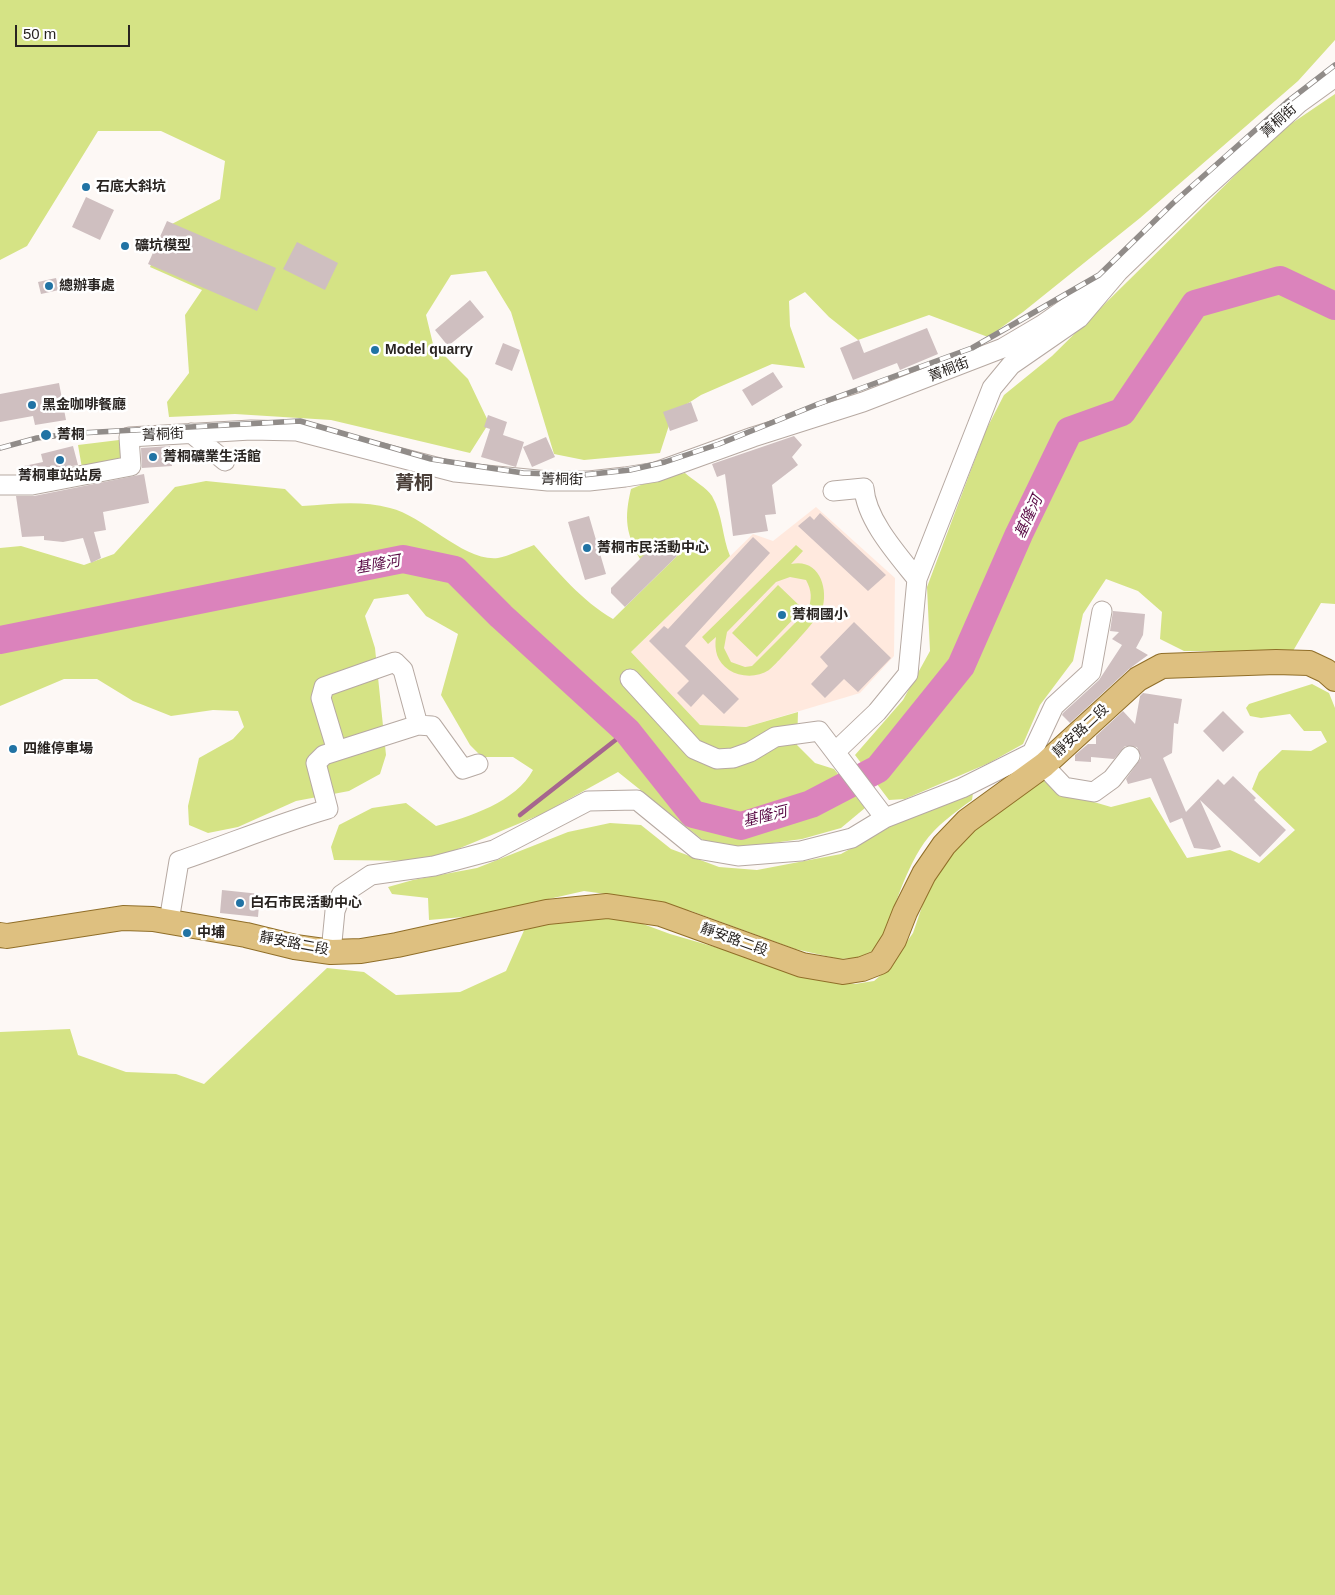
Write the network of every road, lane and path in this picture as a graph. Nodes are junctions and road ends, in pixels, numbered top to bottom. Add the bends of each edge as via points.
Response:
1 (1335, 76) edge
2 (1118, 272) junction
3 (191, 433) junction
4 (226, 461) dead end
5 (0, 485) edge
6 (833, 491) dead end
7 (918, 580) junction
8 (1102, 611) dead end
9 (630, 679) dead end
10 (1335, 679) edge
11 (418, 725) junction
12 (337, 751) junction
13 (838, 756) junction
14 (1130, 756) dead end
15 (1038, 759) junction
16 (478, 764) dead end
17 (880, 811) junction
18 (169, 921) junction
19 (0, 934) edge
20 (331, 952) junction

1 - 2 street, 菁桐街 via 1266,132
2 - 3 street, 菁桐街 via 1003,348 863,402 648,473 589,481 530,480 455,472 298,431
2 - 7 street, 菁桐街 via 1079,318 1011,365 992,388
3 - 4 street
3 - 5 street, 菁桐街 via 129,436 131,466 32,485
6 - 7 street via 864,488 865,502 891,547
7 - 13 street, 菁桐街 via 908,674
8 - 15 street via 1091,672 1054,706
9 - 13 street via 694,749 717,759 750,752 775,737 819,731
10 - 15 main road, 靜安路二段 via 1309,663 1162,666 1138,679
11 - 12 street
11 - 12 street via 404,670 395,662 324,687 321,698
11 - 16 street via 432,726 463,769
12 - 18 street via 316,762 328,809 274,825 179,862
13 - 17 street
14 - 15 street via 1112,779 1094,792 1064,786
15 - 17 street via 962,788
15 - 20 main road, 靜安路二段 via 944,845 924,874 894,940 880,962 862,969 843,972 802,965 661,914 607,906 546,912 397,945
17 - 20 street via 852,838 801,851 738,856 697,850 637,800 588,801 494,850 434,866 371,874 341,895 334,911
18 - 19 main road, 靜安路二段 via 124,918 7,936
18 - 20 main road, 靜安路二段

